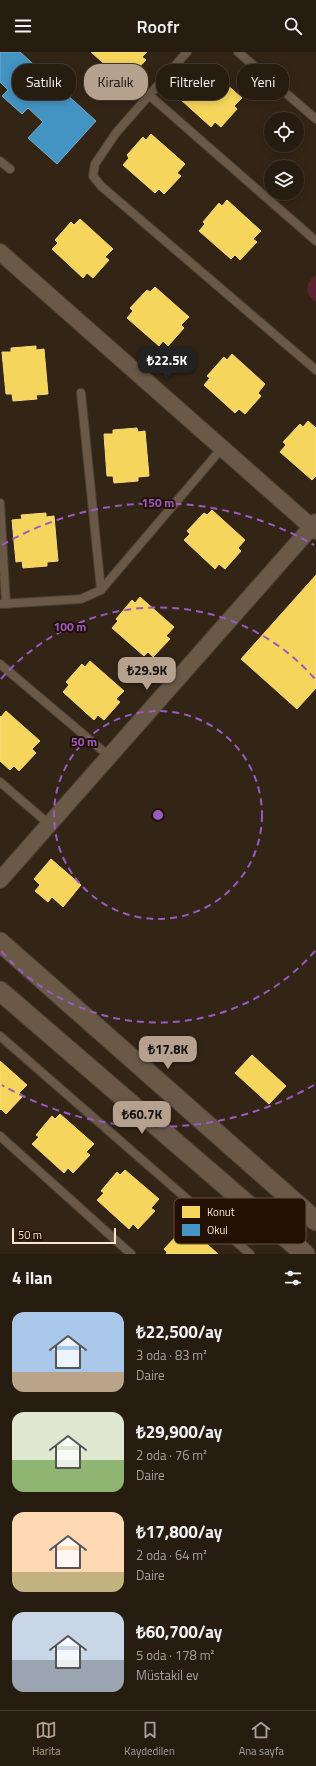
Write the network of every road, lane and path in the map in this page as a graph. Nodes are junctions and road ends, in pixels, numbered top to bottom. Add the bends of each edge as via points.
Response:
1 (186, 52) edge
2 (238, 52) edge
3 (149, 95) junction
4 (316, 120) edge
5 (0, 161) edge
6 (10, 169) dead end
7 (316, 241) edge
8 (2, 257) edge
9 (315, 366) edge
10 (80, 393) dead end
11 (222, 448) junction
12 (0, 503) edge
13 (314, 526) edge
14 (101, 590) junction
15 (3, 604) edge
16 (0, 664) edge
17 (109, 756) junction
18 (0, 782) edge
19 (49, 824) junction
20 (0, 880) edge
21 (0, 942) edge
22 (0, 991) edge
23 (0, 1036) edge
24 (0, 1136) edge
25 (186, 1198) edge
26 (240, 1198) edge
27 (290, 1198) edge
28 (306, 1212) edge
29 (316, 1221) edge
30 (239, 1244) edge
31 (293, 1244) edge
32 (131, 1254) edge
33 (250, 1254) edge
34 (305, 1254) edge

1 - 3 lane
2 - 4 lane
3 - 7 lane
3 - 9 lane via 95,164 93,176 101,186
5 - 6 lane
8 - 11 street
10 - 14 lane
11 - 13 street
11 - 14 lane
12 - 15 lane
13 - 17 street
14 - 15 lane via 81,599
16 - 17 lane
17 - 19 street
18 - 19 lane
19 - 20 street
21 - 27 street
22 - 26 street
23 - 25 lane
24 - 32 lane
28 - 29 street
30 - 33 lane
31 - 34 street

